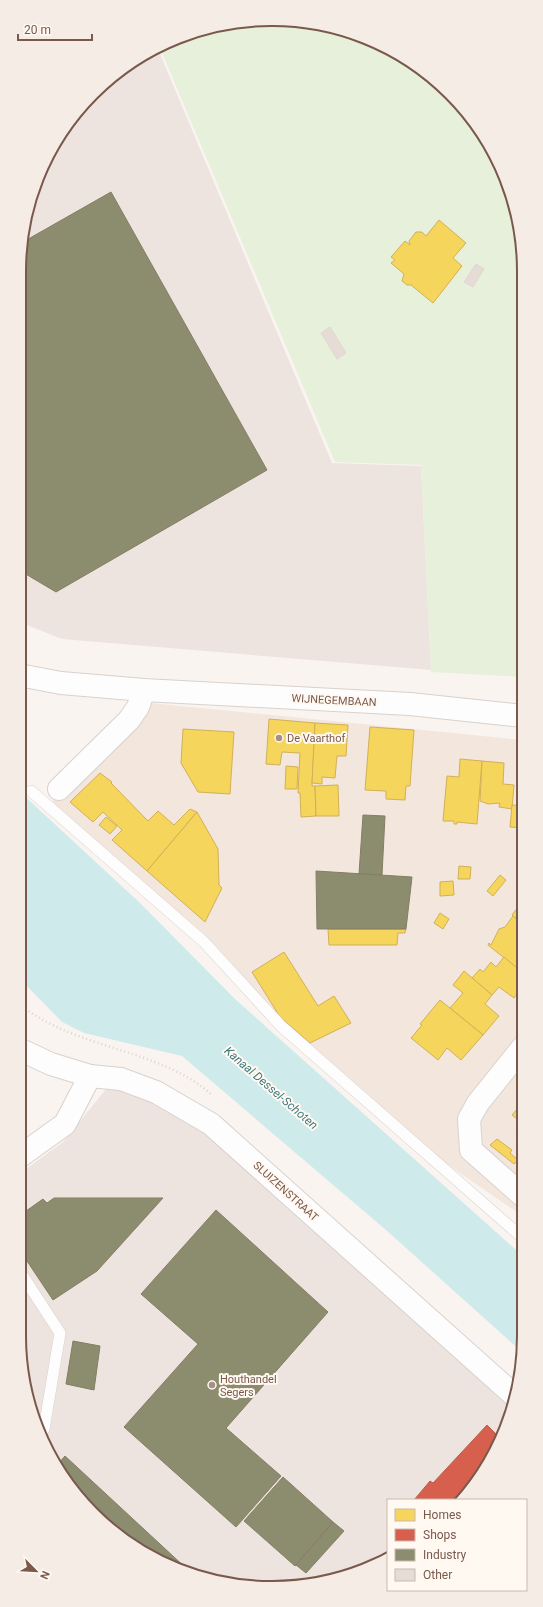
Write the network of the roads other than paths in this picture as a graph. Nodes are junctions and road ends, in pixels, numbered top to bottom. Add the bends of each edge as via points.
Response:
1 (26, 676) edge
2 (144, 690) junction
3 (517, 715) edge
4 (59, 789) dead end
5 (31, 791) dead end
6 (26, 1052) edge
7 (517, 1055) edge
8 (90, 1076) junction
9 (26, 1152) edge
10 (517, 1191) edge
11 (517, 1233) edge
12 (26, 1281) edge
13 (510, 1392) edge
14 (44, 1427) edge

1 - 2 street, WIJNEGEMBAAN via 61,683
2 - 3 street, WIJNEGEMBAAN via 410,704
2 - 4 street via 138,707 129,720
5 - 11 lane via 204,942 281,1026
6 - 8 street, SLUIZENSTRAAT via 51,1064
7 - 10 street via 478,1103 469,1119 472,1150
8 - 9 street via 65,1124
8 - 13 street, SLUIZENSTRAAT via 121,1079 156,1092 211,1124
12 - 14 lane via 60,1333

